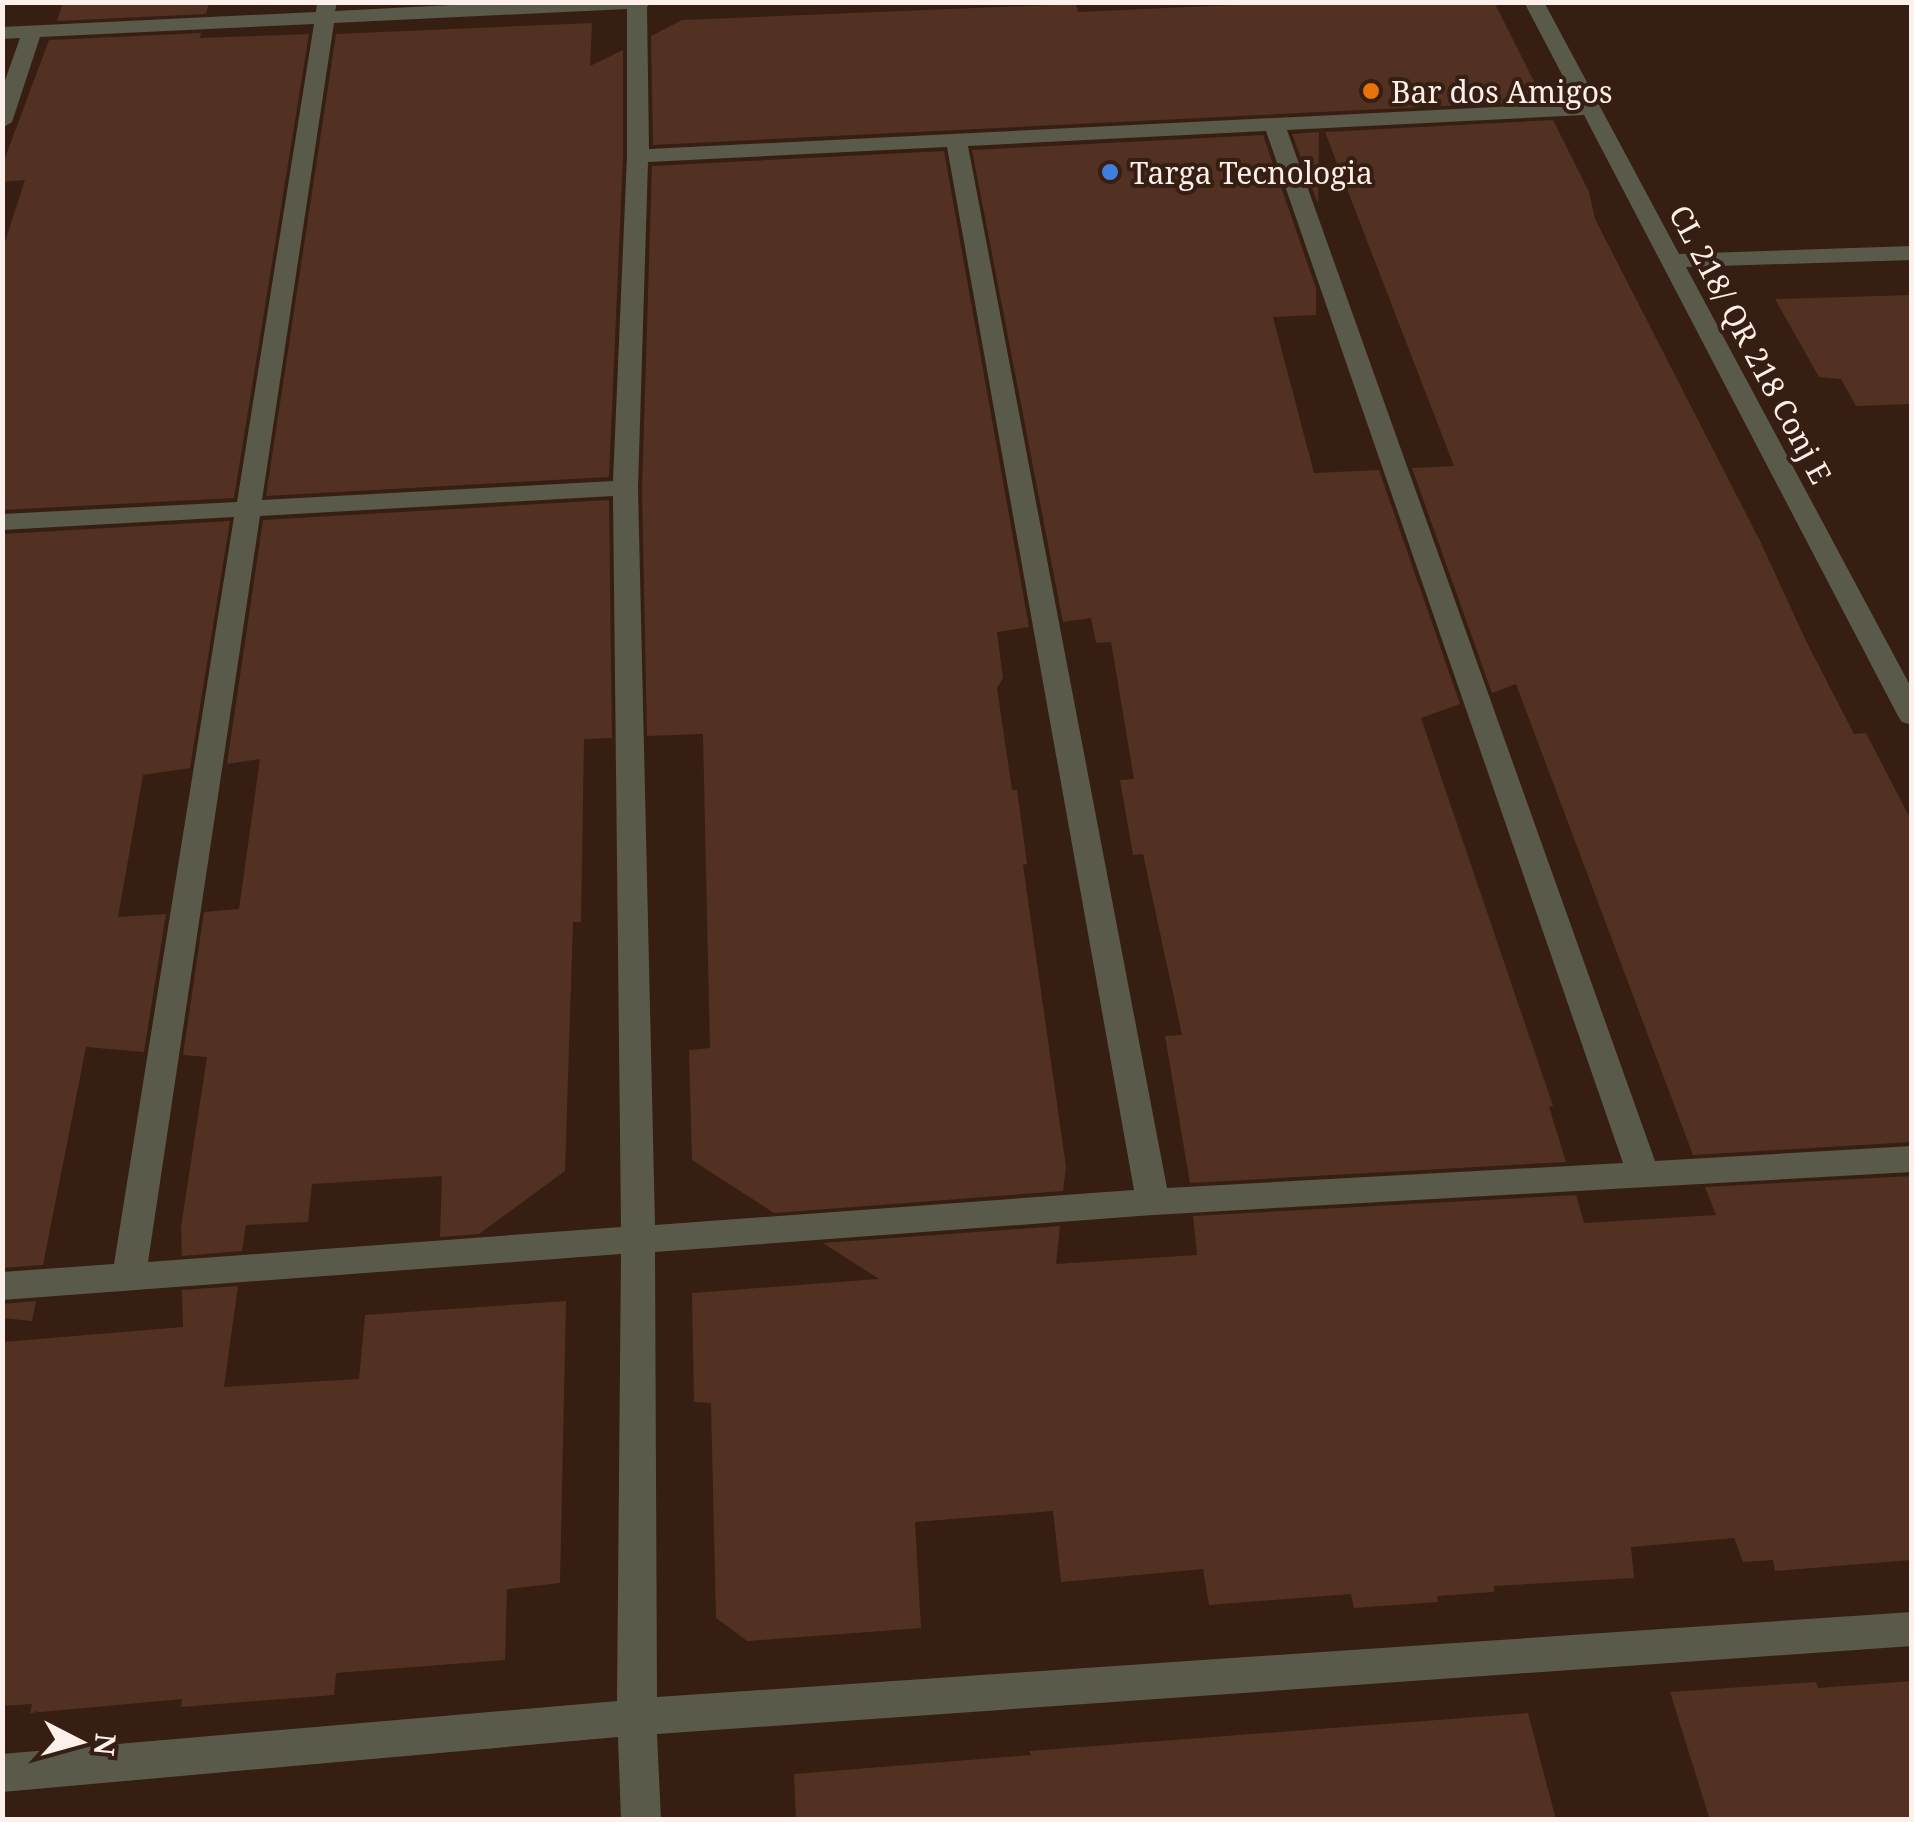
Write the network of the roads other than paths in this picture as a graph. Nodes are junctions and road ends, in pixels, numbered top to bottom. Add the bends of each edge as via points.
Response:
1 (1534, 2) edge
2 (640, 3) edge
3 (325, 10) edge
4 (32, 31) junction
5 (2, 32) edge
6 (1588, 109) junction
7 (2, 122) edge
8 (1274, 124) junction
9 (956, 141) junction
10 (638, 156) junction
11 (1912, 253) edge
12 (1670, 261) junction
13 (625, 488) junction
14 (249, 510) junction
15 (2, 522) edge
16 (1912, 716) edge
17 (1912, 1159) edge
18 (1643, 1174) junction
19 (1152, 1202) junction
20 (638, 1239) junction
21 (129, 1276) junction
22 (2, 1286) edge
23 (1912, 1629) edge
24 (637, 1717) junction
25 (2, 1773) edge
26 (642, 1820) edge

1 - 6 street, CL 218/ QR 218 Conj E
2 - 3 street
2 - 10 street
3 - 4 street
3 - 14 street
4 - 5 street
4 - 7 street
6 - 8 street
6 - 12 street, CL 218/ QR 218 Conj E
8 - 9 street
8 - 18 street
9 - 10 street
9 - 19 street
10 - 13 street
11 - 12 street
12 - 16 street, CL 218/ QR 218 Conj E
13 - 14 street
13 - 20 street
14 - 15 street
14 - 21 street
17 - 18 street
18 - 19 street
19 - 20 street
20 - 21 street
20 - 24 street
21 - 22 street
23 - 24 street
24 - 25 street
24 - 26 street

